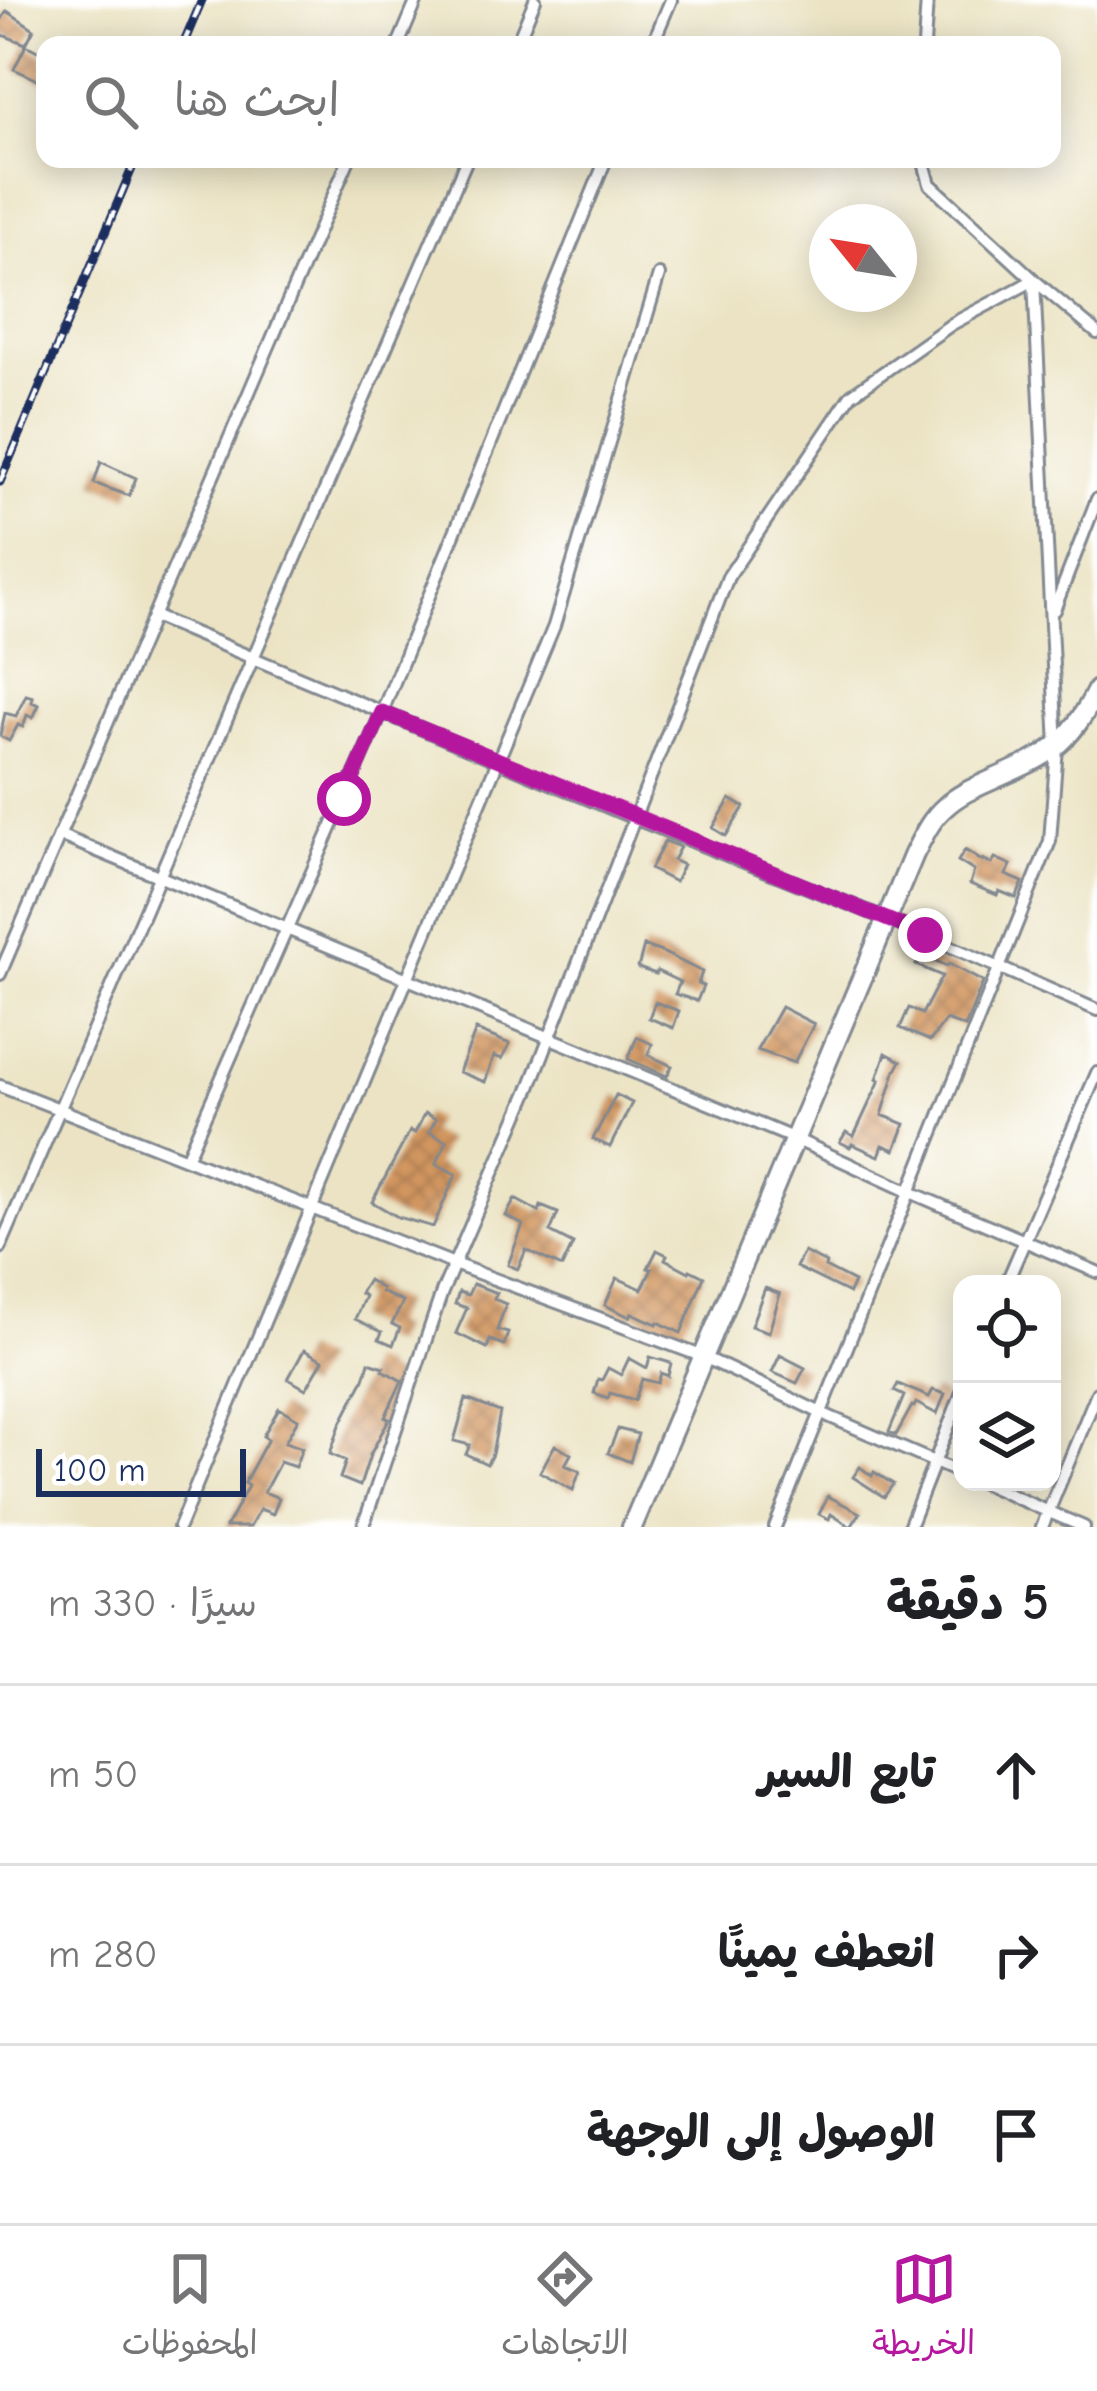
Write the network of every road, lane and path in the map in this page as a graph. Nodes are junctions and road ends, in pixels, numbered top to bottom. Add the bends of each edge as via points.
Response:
1 (417, 0) edge
2 (536, 0) edge
3 (671, 0) edge
4 (927, 0) edge
5 (402, 36) edge
6 (520, 36) edge
7 (656, 36) edge
8 (925, 36) edge
9 (345, 168) edge
10 (463, 168) edge
11 (602, 168) edge
12 (925, 168) edge
13 (659, 275) dead end
14 (1034, 280) junction
15 (1097, 333) edge
16 (1097, 499) edge
17 (153, 616) junction
18 (1051, 619) junction
19 (253, 658) junction
20 (1097, 690) edge
21 (382, 712) junction
22 (1058, 747) junction
23 (498, 761) junction
24 (634, 818) junction
25 (59, 835) junction
26 (159, 877) junction
27 (887, 919) junction
28 (286, 930) junction
29 (999, 968) junction
30 (0, 974) edge
31 (407, 980) junction
32 (1097, 1010) edge
33 (548, 1039) junction
34 (1097, 1072) edge
35 (0, 1086) edge
36 (60, 1109) junction
37 (795, 1139) junction
38 (186, 1159) junction
39 (910, 1192) junction
40 (311, 1208) junction
41 (1024, 1241) junction
42 (0, 1248) edge
43 (454, 1264) junction
44 (1097, 1272) edge
45 (1010, 1275) edge
46 (704, 1357) junction
47 (1097, 1393) edge
48 (821, 1413) junction
49 (953, 1414) edge
50 (934, 1462) junction
51 (953, 1470) edge
52 (1001, 1491) edge
53 (1048, 1511) junction
54 (179, 1527) edge
55 (363, 1527) edge
56 (632, 1527) edge
57 (775, 1527) edge
58 (909, 1527) edge
59 (1042, 1527) edge
60 (1084, 1527) edge

1 - 5 street
2 - 6 street
3 - 7 street
4 - 8 street
9 - 17 street
10 - 19 street
11 - 21 street
12 - 14 street via 929,184
13 - 23 street via 554,626
14 - 15 street
14 - 18 street
14 - 24 street via 952,324 850,395 728,577
16 - 18 street
17 - 19 street
17 - 25 street
18 - 22 street
19 - 21 street
19 - 26 street
20 - 22 main road
21 - 23 street
21 - 28 street
22 - 27 main road via 947,804 931,821
22 - 29 street via 1050,841
23 - 24 street
23 - 31 street
24 - 27 street
24 - 33 street
25 - 26 street
25 - 30 street
26 - 28 street
26 - 36 street
27 - 29 street
27 - 37 main road
28 - 31 street
28 - 38 street
29 - 32 street
29 - 39 street
31 - 33 street
31 - 40 street
33 - 37 street
33 - 43 street
34 - 41 street
35 - 36 street
36 - 38 street
36 - 42 street
37 - 39 street
37 - 46 main road
38 - 40 street
39 - 41 street
39 - 48 street
40 - 43 street
40 - 54 street
41 - 44 street
41 - 45 street
43 - 46 street
43 - 55 street
46 - 48 street
46 - 56 main road
47 - 53 street
48 - 50 street
48 - 57 street
49 - 50 street
50 - 51 street
50 - 58 street
52 - 53 street
53 - 59 street
53 - 60 street

